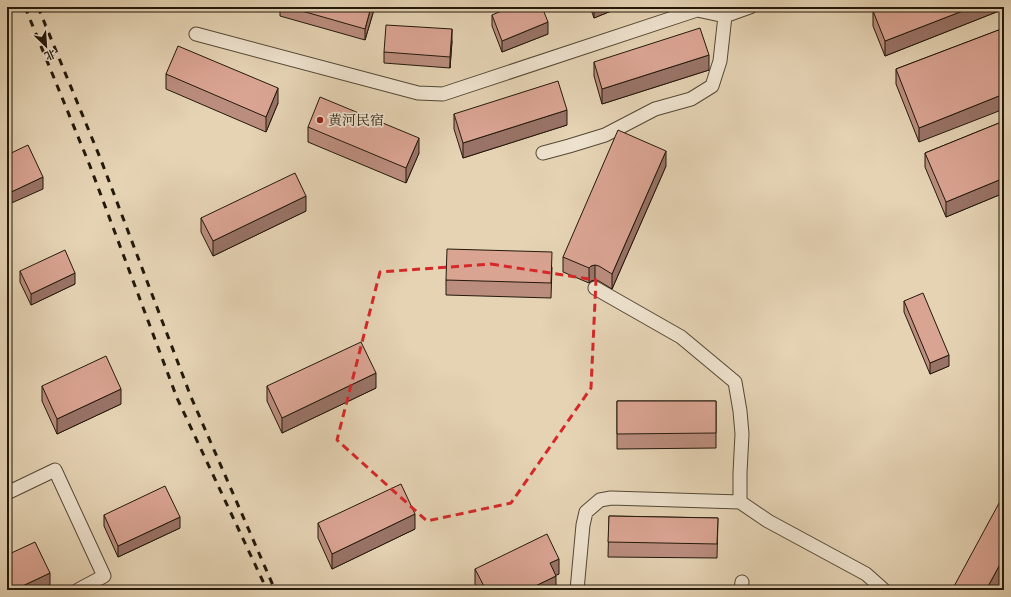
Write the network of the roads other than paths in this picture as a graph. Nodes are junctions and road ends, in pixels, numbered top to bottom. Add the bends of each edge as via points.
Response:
1 (750, 7) edge
2 (725, 16) junction
3 (196, 34) dead end
4 (543, 153) dead end
5 (595, 288) dead end
6 (7, 493) edge
7 (740, 502) junction
8 (78, 590) edge
9 (577, 590) edge
10 (884, 590) edge

1 - 2 street
2 - 3 street via 697,10 443,94 418,93
2 - 4 street via 720,62 712,86 691,99 655,109 605,135
5 - 7 street via 681,337 735,382 742,434
6 - 8 street via 55,470 104,576
7 - 9 street via 612,498 600,500 586,512 582,525
7 - 10 street via 768,521 866,574

